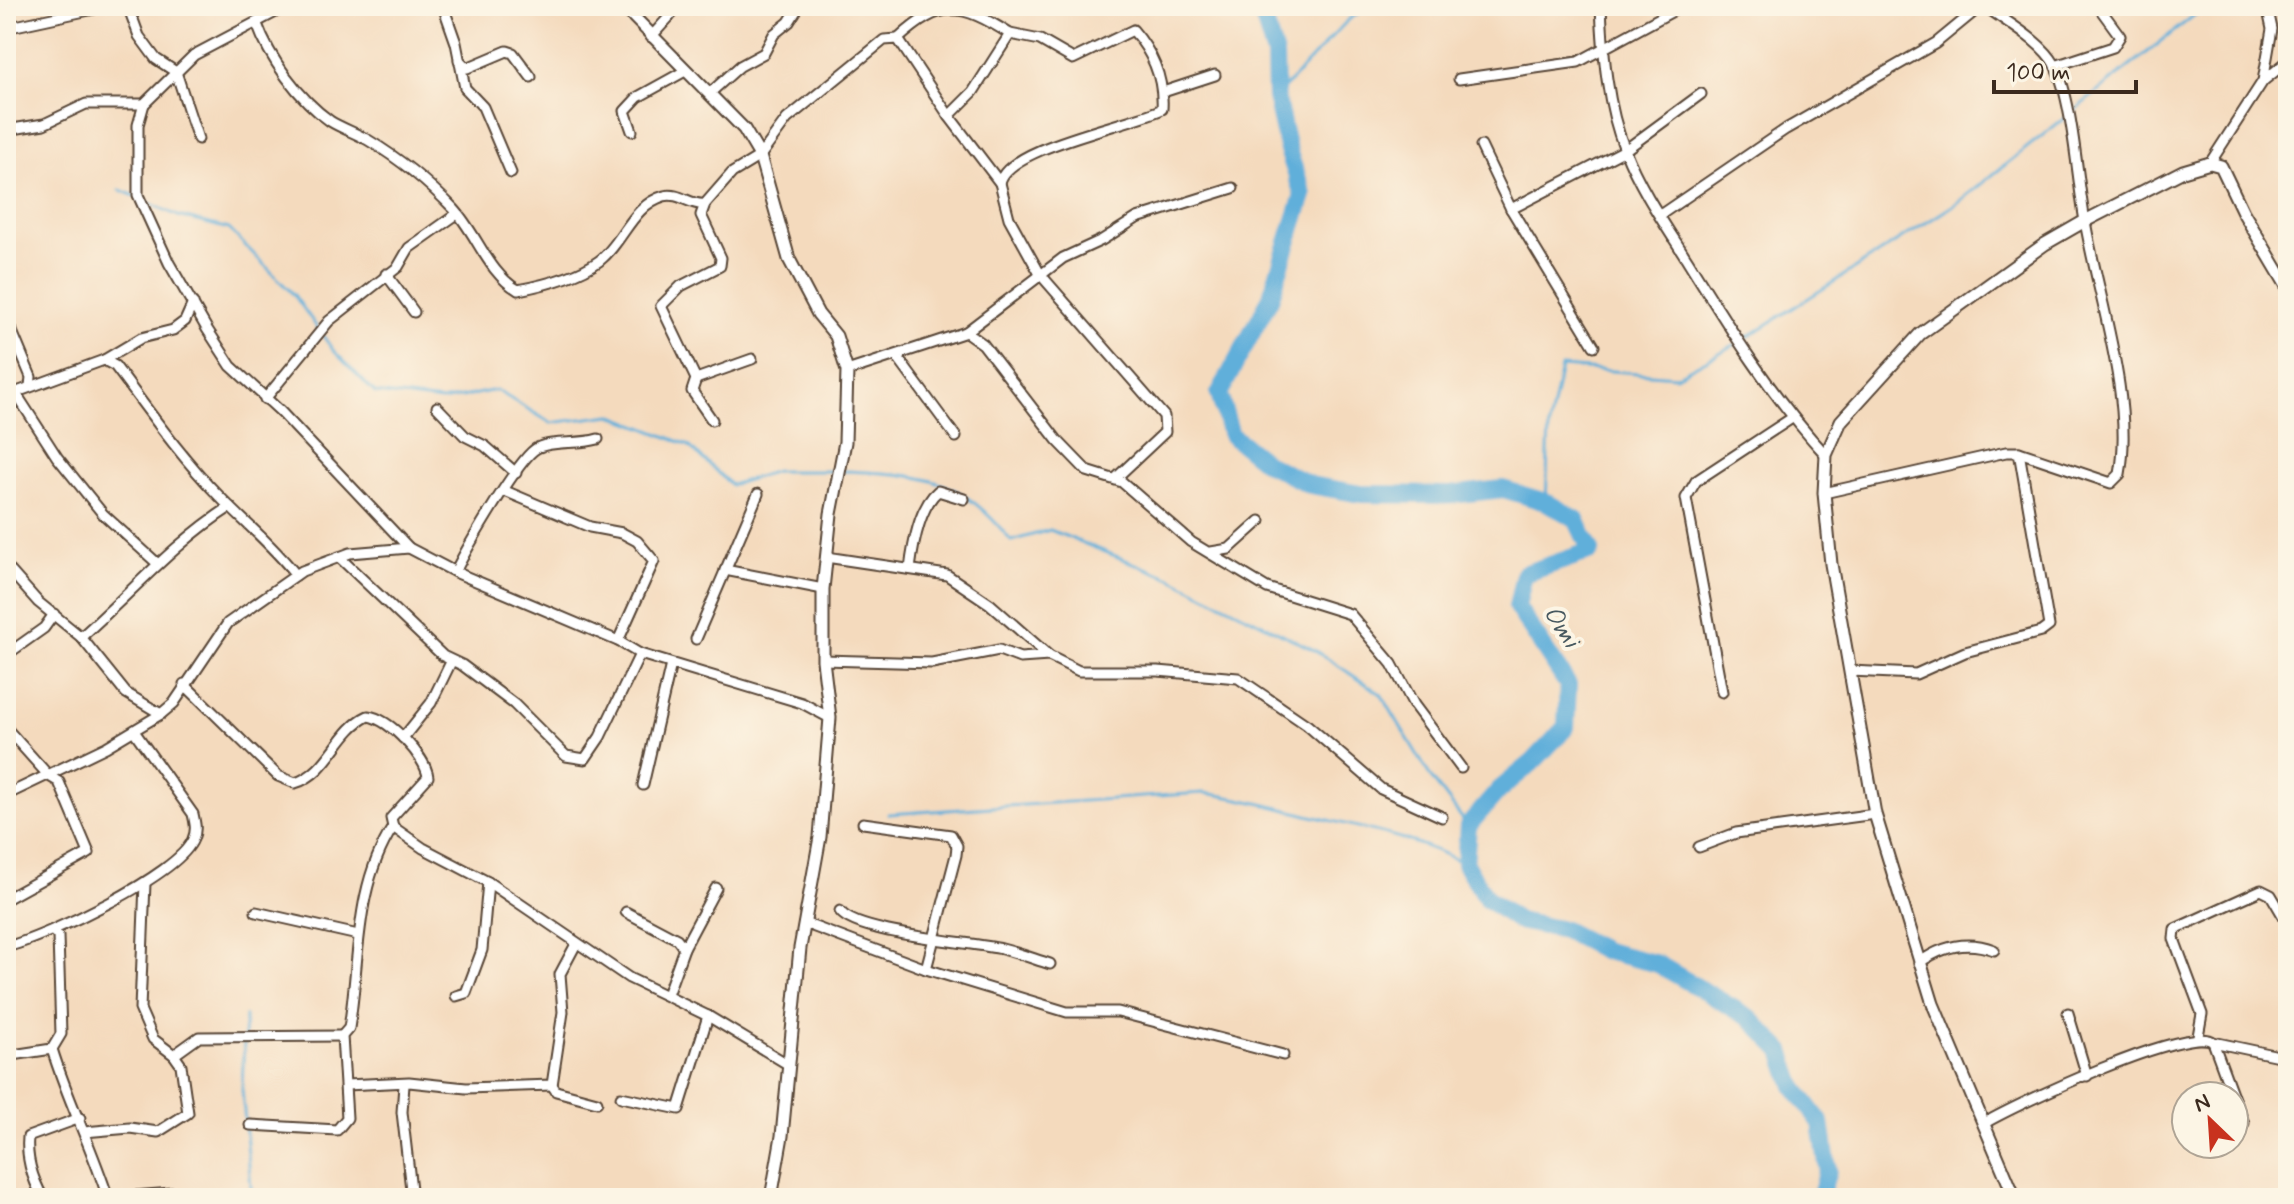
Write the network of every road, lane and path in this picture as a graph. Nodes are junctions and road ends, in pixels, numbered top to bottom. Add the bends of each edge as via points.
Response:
1 (108, 6) edge
2 (128, 6) edge
3 (287, 6) edge
4 (443, 6) edge
5 (623, 6) edge
6 (679, 6) edge
7 (799, 6) edge
8 (1601, 6) edge
9 (1682, 6) edge
10 (1983, 6) edge
11 (2098, 6) edge
12 (2267, 6) edge
13 (257, 24) junction
14 (6, 28) edge
15 (1010, 34) junction
16 (651, 37) junction
17 (898, 39) junction
18 (1603, 51) junction
19 (459, 60) junction
20 (2288, 61) edge
21 (2055, 66) junction
22 (685, 71) junction
23 (176, 72) junction
24 (1215, 75) dead end
25 (531, 77) dead end
26 (1459, 79) dead end
27 (2263, 81) junction
28 (1163, 92) junction
29 (710, 93) junction
30 (1701, 94) dead end
31 (144, 104) junction
32 (949, 116) junction
33 (6, 130) edge
34 (632, 131) dead end
35 (198, 139) dead end
36 (1481, 146) dead end
37 (1625, 150) junction
38 (760, 156) junction
39 (2210, 163) junction
40 (511, 173) dead end
41 (1000, 183) junction
42 (1233, 188) dead end
43 (705, 204) junction
44 (1511, 209) junction
45 (457, 214) junction
46 (1660, 215) junction
47 (2085, 221) junction
48 (386, 274) junction
49 (1040, 274) junction
50 (2288, 288) edge
51 (193, 303) junction
52 (414, 312) dead end
53 (6, 317) edge
54 (966, 332) junction
55 (1594, 346) dead end
56 (897, 357) junction
57 (752, 359) dead end
58 (104, 360) junction
59 (847, 371) junction
60 (696, 379) junction
61 (30, 386) junction
62 (11, 394) edge
63 (265, 399) junction
64 (437, 407) dead end
65 (1792, 418) junction
66 (712, 420) dead end
67 (956, 437) dead end
68 (598, 439) dead end
69 (2019, 452) junction
70 (1826, 455) junction
71 (516, 473) junction
72 (1115, 479) junction
73 (505, 491) junction
74 (1824, 493) junction
75 (758, 494) dead end
76 (964, 499) dead end
77 (230, 507) junction
78 (1260, 521) dead end
79 (409, 548) junction
80 (1204, 550) junction
81 (339, 557) junction
82 (826, 557) junction
83 (158, 564) junction
84 (6, 566) edge
85 (910, 569) junction
86 (725, 570) junction
87 (455, 572) junction
88 (296, 575) junction
89 (823, 589) junction
90 (54, 614) junction
91 (81, 637) junction
92 (696, 639) dead end
93 (618, 641) junction
94 (640, 654) junction
95 (6, 655) edge
96 (1049, 656) junction
97 (823, 660) junction
98 (451, 662) junction
99 (671, 664) junction
100 (1850, 671) junction
101 (184, 684) junction
102 (1722, 692) dead end
103 (161, 714) junction
104 (830, 718) junction
105 (6, 728) edge
106 (134, 731) junction
107 (403, 738) junction
108 (1461, 768) dead end
109 (49, 776) junction
110 (643, 785) dead end
111 (6, 795) edge
112 (1875, 814) junction
113 (1442, 817) dead end
114 (863, 823) dead end
115 (393, 827) junction
116 (1699, 847) dead end
117 (488, 882) junction
118 (145, 883) junction
119 (716, 888) dead end
120 (6, 899) edge
121 (840, 911) dead end
122 (256, 912) dead end
123 (626, 912) dead end
124 (804, 923) junction
125 (2288, 924) edge
126 (53, 931) junction
127 (358, 935) junction
128 (934, 941) junction
129 (576, 944) junction
130 (6, 947) edge
131 (684, 948) junction
132 (1994, 950) dead end
133 (1919, 963) junction
134 (1050, 964) dead end
135 (926, 969) junction
136 (667, 995) junction
137 (456, 996) dead end
138 (2068, 1013) dead end
139 (708, 1016) junction
140 (342, 1036) junction
141 (2198, 1036) junction
142 (2213, 1042) junction
143 (52, 1049) junction
144 (174, 1055) junction
145 (1283, 1055) dead end
146 (6, 1056) edge
147 (2288, 1058) edge
148 (789, 1065) junction
149 (2087, 1076) junction
150 (2227, 1080) edge
151 (346, 1085) junction
152 (404, 1085) junction
153 (552, 1085) junction
154 (621, 1097) dead end
155 (597, 1102) dead end
156 (80, 1118) junction
157 (1985, 1123) junction
158 (250, 1125) dead end
159 (84, 1132) junction
160 (43, 1198) edge
161 (109, 1198) edge
162 (186, 1198) edge
163 (412, 1198) edge
164 (771, 1198) edge
165 (2015, 1198) edge

1 - 14 street
2 - 23 street via 139,36 156,59
3 - 13 street
4 - 19 street
5 - 16 street
6 - 16 street
7 - 29 street via 764,53
8 - 18 street
9 - 18 street
10 - 21 street
10 - 46 street via 1936,43 1786,129
11 - 21 street via 2120,36 2113,47
12 - 27 street via 2272,29
13 - 23 street via 194,55
13 - 45 street via 292,82 331,122 372,142
15 - 17 street via 981,15 955,8 922,13
15 - 28 street via 1040,40 1073,59 1133,30 1146,46
15 - 32 street via 973,92
16 - 22 street
17 - 32 street
17 - 38 street via 884,40 787,119
18 - 26 street via 1578,62
18 - 37 street
19 - 25 street via 467,68 507,51
19 - 40 street via 465,88 483,107
20 - 27 street
21 - 47 street
22 - 29 street
22 - 34 street via 638,97 625,111
23 - 31 street
23 - 35 street
24 - 28 street
27 - 39 street
28 - 41 street via 1162,109 1070,138 1010,167
29 - 38 street via 744,129
30 - 37 street
31 - 33 street via 86,104 44,124
31 - 51 street via 138,125 138,195
32 - 41 street
36 - 44 street
37 - 44 street
37 - 46 street
38 - 43 street via 732,173
38 - 59 street via 789,259 836,336
39 - 47 street via 2183,171
39 - 50 street via 2221,166
41 - 49 street via 1009,218
42 - 49 street via 1137,218
43 - 45 street via 680,196 659,198 638,213 599,260 559,280 518,290 490,263
43 - 60 street via 701,215 720,266 681,286 661,306
44 - 55 street
45 - 48 street via 409,248 398,267
46 - 65 street
47 - 69 street via 2122,407 2120,474 2111,483
47 - 70 street via 1920,334 1841,421
48 - 52 street
48 - 63 street via 329,321
49 - 54 street
49 - 72 street via 1164,416 1165,432
51 - 58 street via 185,321 173,330 141,338
51 - 63 street via 231,366
53 - 61 street
54 - 56 street
54 - 72 street via 983,344 1087,471
56 - 59 street
56 - 67 street
57 - 60 street
58 - 61 street
58 - 77 street via 115,366
59 - 82 street via 845,442
60 - 66 street via 692,391
61 - 62 street
62 - 83 street via 103,514
63 - 79 street
64 - 71 street via 465,436
65 - 70 street
65 - 102 street via 1696,481 1686,498
68 - 71 street via 577,446 540,446 526,455
69 - 74 street
69 - 100 street via 2049,626 1965,652 1916,674
70 - 74 street
71 - 73 street
72 - 80 street
73 - 87 street via 471,538
73 - 93 street via 590,527 622,533 654,561
74 - 100 street
75 - 86 street
76 - 85 street via 938,491 931,498 912,546
77 - 83 street
77 - 88 street
78 - 80 street via 1229,549
79 - 81 street
79 - 87 street
80 - 108 street via 1267,588 1350,614 1392,664 1414,705
81 - 88 street
81 - 98 street
82 - 85 street
82 - 89 street
83 - 91 street
84 - 90 street
85 - 96 street via 958,581
86 - 89 street
86 - 92 street
87 - 93 street
88 - 101 street via 228,623
89 - 97 street
90 - 91 street
90 - 95 street via 44,628
91 - 103 street via 126,693
93 - 94 street
94 - 98 street via 585,759 566,756 514,704
94 - 99 street
96 - 97 street via 1020,658 999,650 932,663
96 - 113 street via 1079,671 1238,678 1307,725 1381,789
97 - 104 street
98 - 107 street via 431,703
99 - 104 street via 802,703
99 - 110 street
100 - 112 street
101 - 103 street
101 - 107 street via 278,776 295,783 315,772 357,721 368,716
103 - 106 street
104 - 124 street via 820,837
105 - 109 street
106 - 109 street
106 - 118 street via 185,800 196,828 189,846
107 - 115 street via 427,763 428,777 394,812
109 - 111 street
109 - 120 street via 59,782 89,853
112 - 116 street via 1736,833
112 - 133 street
114 - 128 street via 951,835 956,841
115 - 117 street
115 - 127 street via 378,850
117 - 129 street
117 - 137 street via 482,950 466,993
118 - 126 street
118 - 144 street via 140,1009 153,1039
119 - 131 street
121 - 128 street via 860,923
122 - 127 street
123 - 131 street
124 - 135 street
124 - 148 street
125 - 141 street via 2271,895 2261,890 2175,929 2202,1014
126 - 130 street
126 - 143 street via 58,936 61,1034
127 - 140 street via 351,1018
128 - 134 street via 1001,949
128 - 135 street
129 - 136 street
129 - 153 street via 560,974 563,1012
131 - 136 street
132 - 133 street via 1963,944 1934,952
133 - 157 street
135 - 145 street via 1067,1012 1118,1012
136 - 139 street
138 - 149 street
139 - 148 street
139 - 154 street via 679,1109
140 - 144 street via 199,1037
140 - 151 street
141 - 142 street
141 - 149 street
142 - 147 street
142 - 150 street
143 - 146 street
143 - 156 street via 69,1107
144 - 159 street via 185,1080 188,1113 158,1132
148 - 164 street
149 - 157 street
151 - 152 street
151 - 158 street via 347,1118 337,1130
152 - 153 street
152 - 163 street
153 - 155 street via 556,1091
156 - 159 street
156 - 160 street via 28,1137 30,1162
157 - 165 street
159 - 161 street
161 - 162 street via 171,1193

